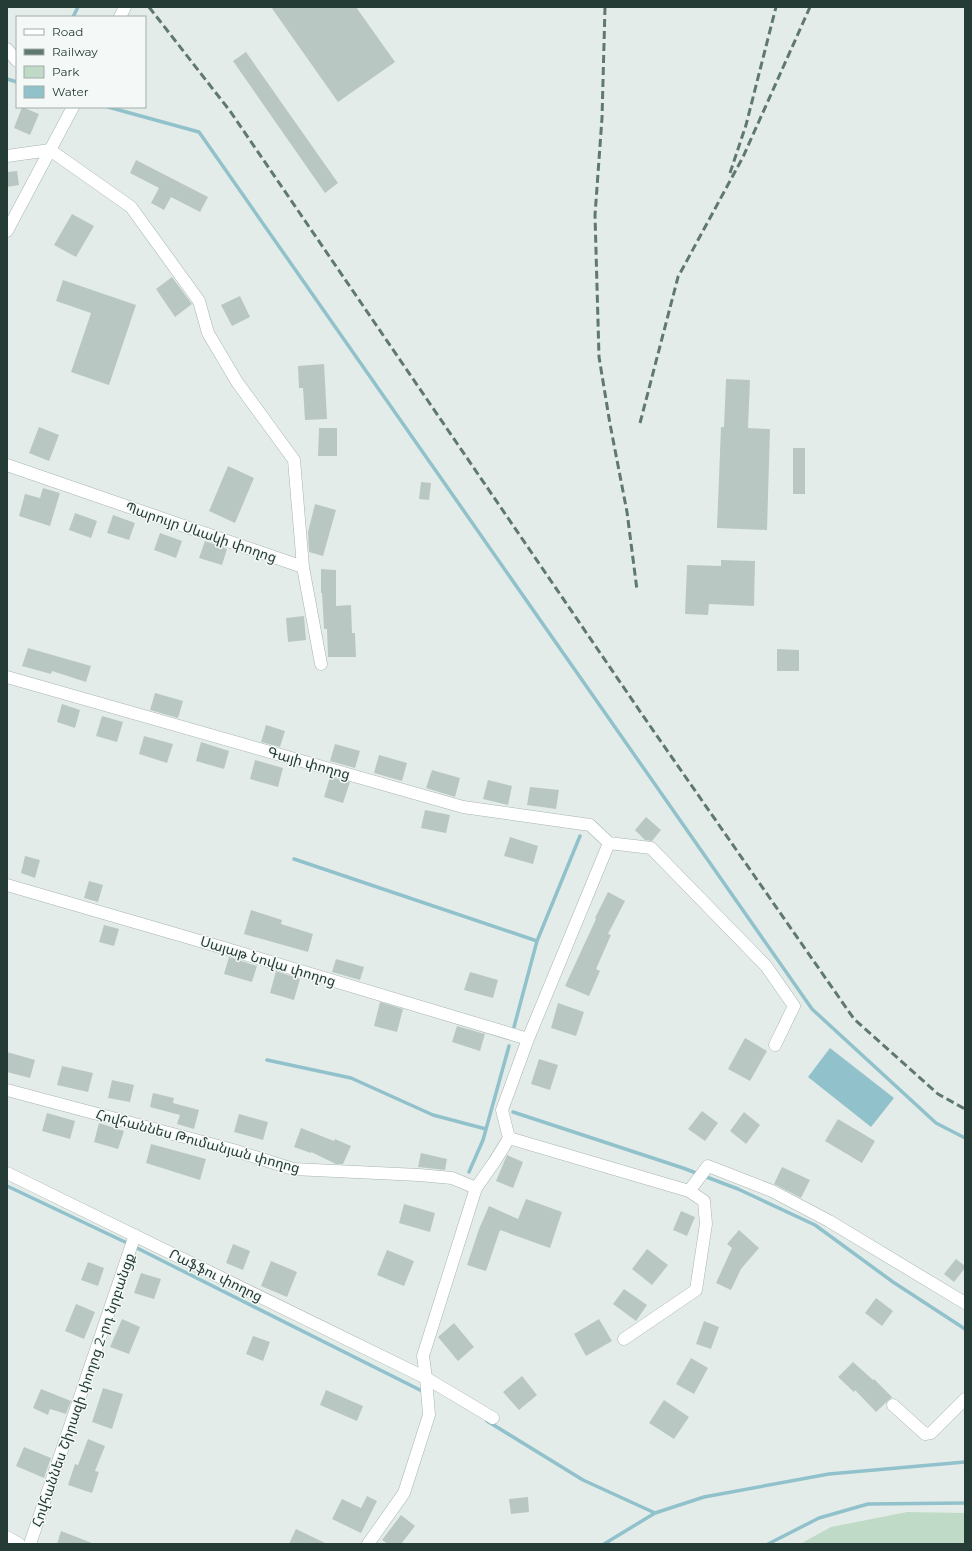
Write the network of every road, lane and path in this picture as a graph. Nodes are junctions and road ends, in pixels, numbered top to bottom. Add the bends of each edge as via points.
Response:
1 (125, 7) edge
2 (120, 16) edge
3 (7, 49) edge
4 (16, 60) edge
5 (73, 108) edge
6 (50, 150) junction
7 (7, 156) edge
8 (7, 231) edge
9 (7, 465) edge
10 (303, 567) junction
11 (321, 664) dead end
12 (7, 677) edge
13 (609, 843) junction
14 (7, 886) edge
15 (528, 1039) junction
16 (775, 1045) dead end
17 (7, 1090) edge
18 (509, 1138) junction
19 (7, 1173) edge
20 (476, 1188) junction
21 (689, 1191) junction
22 (133, 1242) junction
23 (965, 1304) edge
24 (624, 1339) dead end
25 (426, 1378) junction
26 (965, 1399) edge
27 (893, 1405) dead end
28 (493, 1418) dead end
29 (7, 1538) edge
30 (19, 1544) edge
31 (30, 1544) edge
32 (368, 1544) edge

1 - 2 street
3 - 4 street
5 - 6 street
6 - 7 street
6 - 8 street
6 - 10 street via 132,207 199,301 208,333 215,346 237,382 294,460
9 - 10 street, Պարույր Սևակի փողոց
10 - 11 street
12 - 13 street, Գայի փողոց via 463,807 590,825
13 - 15 street
13 - 16 street via 651,848 766,966 794,1006
14 - 15 street, Սայաթ Նովա փողոց
15 - 18 street via 502,1110
17 - 20 street, Հովհաննես Թումանյան փողոց via 225,1148 293,1169 425,1175 452,1178
18 - 20 street
18 - 21 street
19 - 22 street, Րաֆֆու փողոց
20 - 25 street via 423,1356
21 - 23 street via 708,1166 772,1191 829,1221
21 - 24 street via 704,1202 706,1224 696,1290
22 - 25 street, Րաֆֆու փողոց
22 - 31 street, Հովհաննես Շիրազի փողոց 2-րդ նրբանցք
25 - 28 street, Րաֆֆու փողոց
25 - 32 street via 429,1415 404,1493
26 - 27 street via 931,1433 925,1434
29 - 30 street

